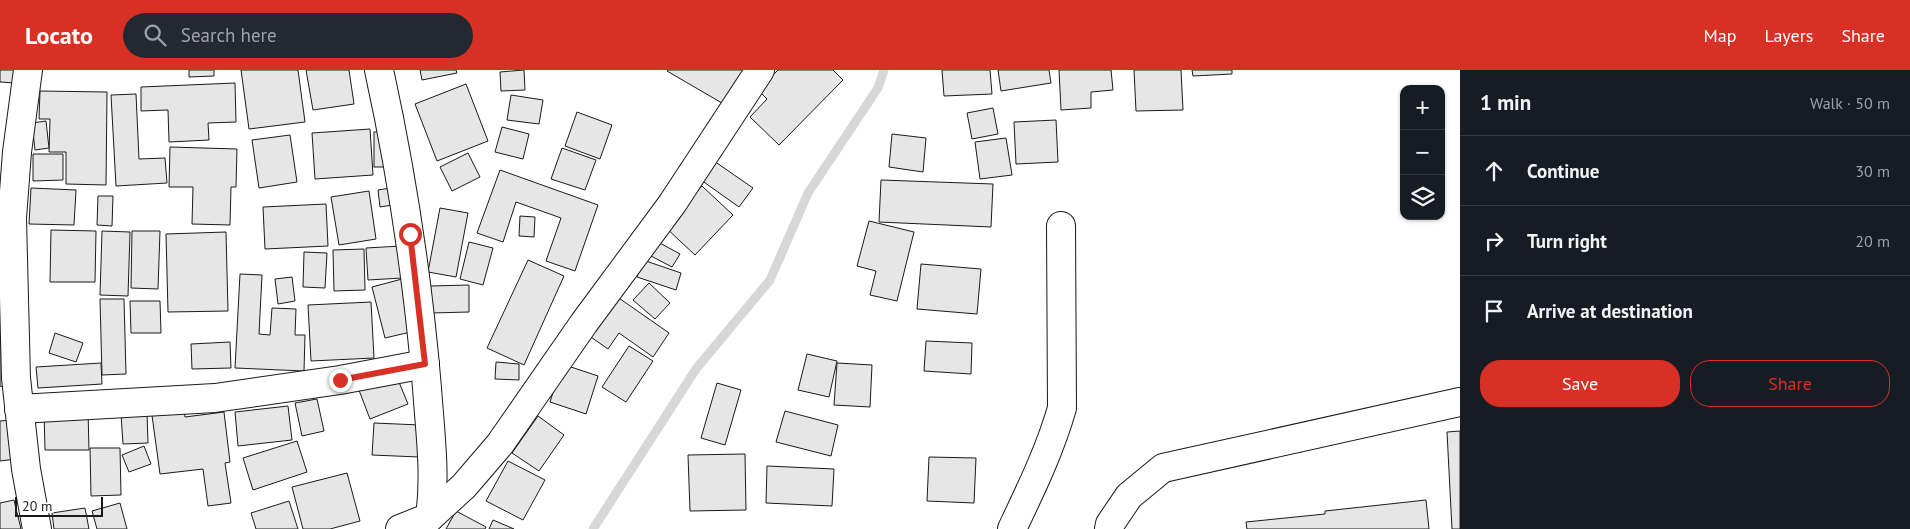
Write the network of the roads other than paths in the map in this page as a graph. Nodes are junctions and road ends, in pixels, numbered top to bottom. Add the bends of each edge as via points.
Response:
1 (28, 70) edge
2 (379, 70) edge
3 (760, 70) edge
4 (1061, 226) dead end
5 (425, 364) junction
6 (1460, 402) edge
7 (19, 409) junction
8 (430, 517) junction
9 (37, 529) edge
10 (400, 529) edge
11 (1012, 529) edge
12 (1109, 529) edge

1 - 7 street via 12,218
2 - 5 street via 410,234
3 - 8 street via 672,204 500,444 464,486
4 - 11 street via 1062,408 1043,463
5 - 7 street via 215,398
5 - 8 street via 434,469
6 - 12 street via 1163,468 1129,496
7 - 9 street
8 - 10 street

